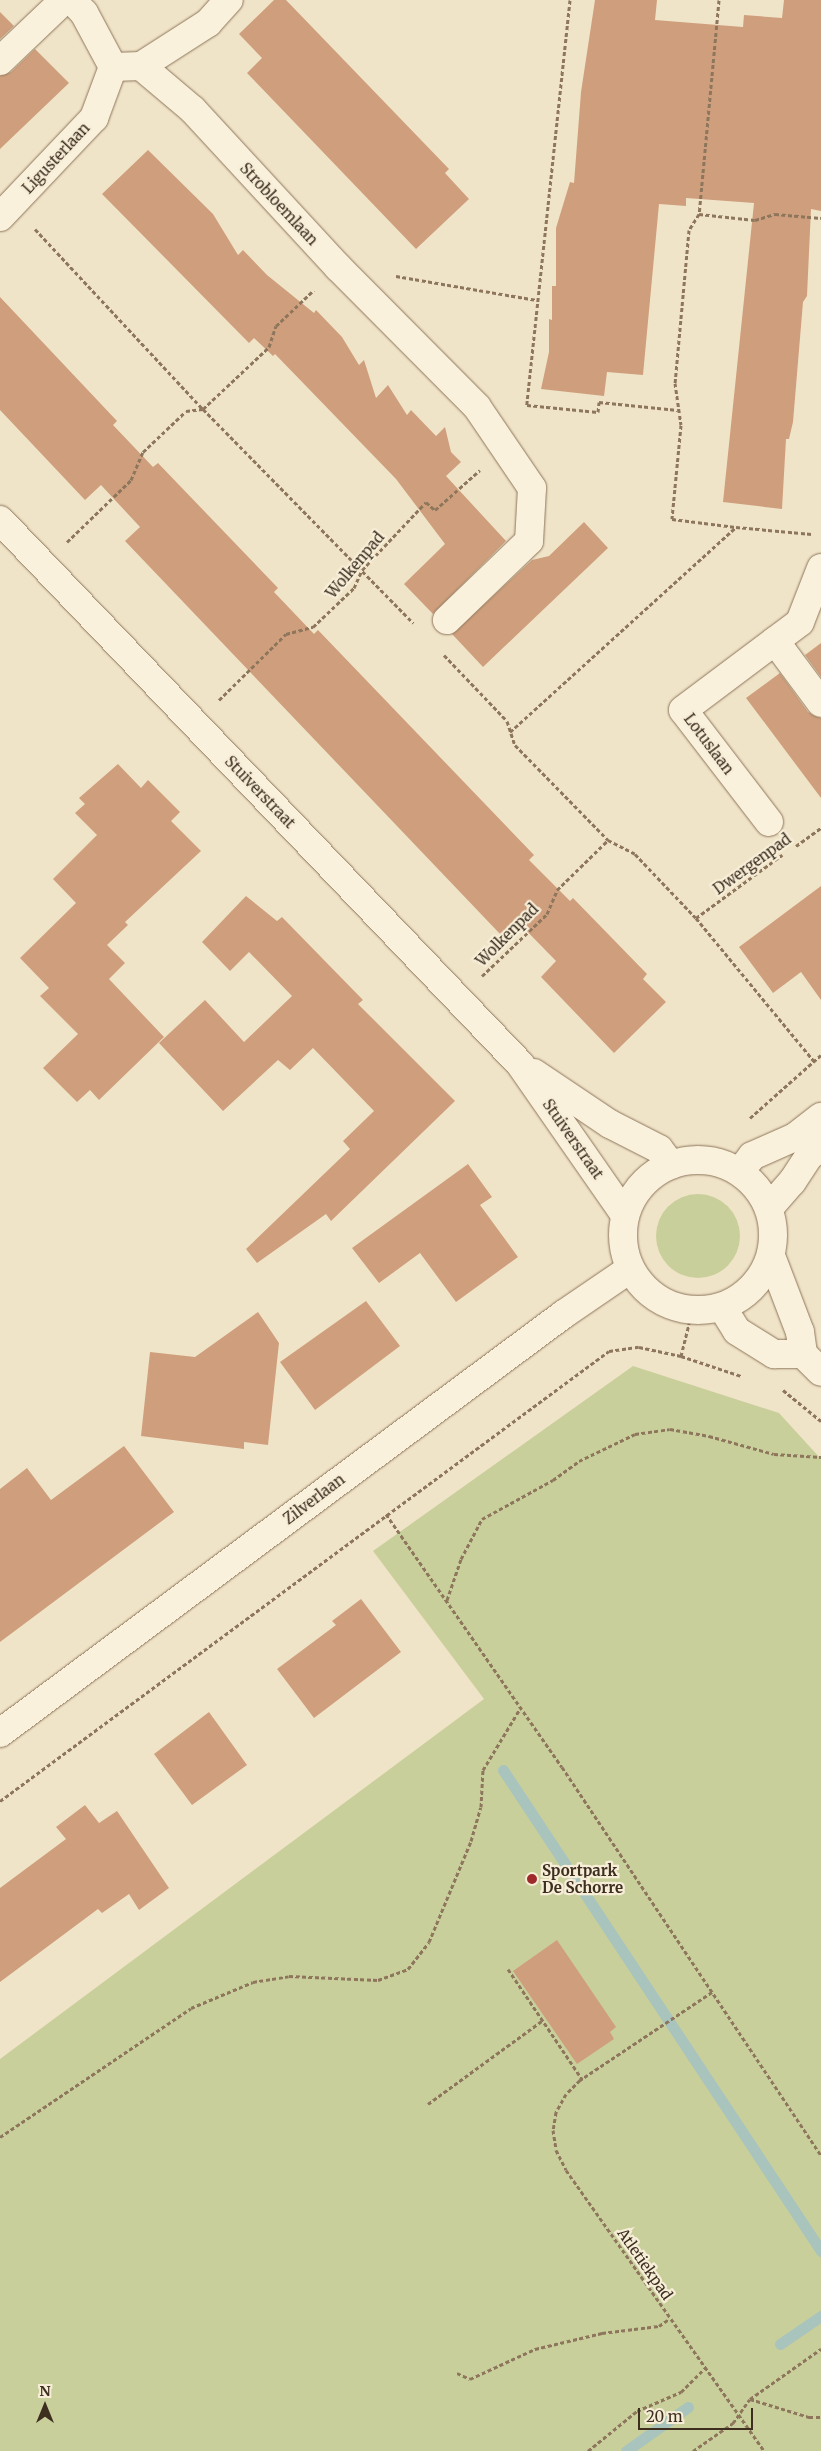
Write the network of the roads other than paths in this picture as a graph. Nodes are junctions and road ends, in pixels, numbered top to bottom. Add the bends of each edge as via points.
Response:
1 (229, 0) edge
2 (73, 4) edge
3 (0, 61) edge
4 (141, 66) junction
5 (113, 68) junction
6 (0, 217) edge
7 (0, 520) edge
8 (821, 568) edge
9 (446, 620) dead end
10 (775, 641) junction
11 (821, 703) edge
12 (768, 822) dead end
13 (520, 1064) junction
14 (821, 1117) edge
15 (821, 1147) edge
16 (671, 1165) junction
17 (740, 1172) junction
18 (769, 1208) junction
19 (625, 1214) junction
20 (771, 1256) junction
21 (630, 1269) junction
22 (722, 1307) junction
23 (812, 1363) edge
24 (0, 1733) edge

1 - 4 street via 208,24
2 - 3 street
2 - 5 street
4 - 5 street
4 - 9 street, Strobloemlaan via 193,110 338,267 477,407 532,488 529,541
5 - 6 street, Ligusterlaan via 94,118
7 - 13 street, Stuiverstraat
8 - 10 street, Lotuslaan via 800,622
10 - 11 street
10 - 12 street, Lotuslaan via 683,710
13 - 16 street, Stuiverstraat via 610,1124 659,1149
13 - 19 street, Stuiverstraat
14 - 17 street via 795,1137 752,1156
15 - 18 street via 809,1156
16 - 17 street via 681,1161 714,1162
16 - 19 street via 644,1182
17 - 18 street via 754,1184
18 - 20 street via 774,1235
19 - 21 street via 624,1252
20 - 22 street via 762,1276 747,1293
20 - 23 street
21 - 22 street via 656,1298 692,1311
21 - 24 street, Zilverlaan via 564,1314
22 - 23 street via 737,1331 774,1354

